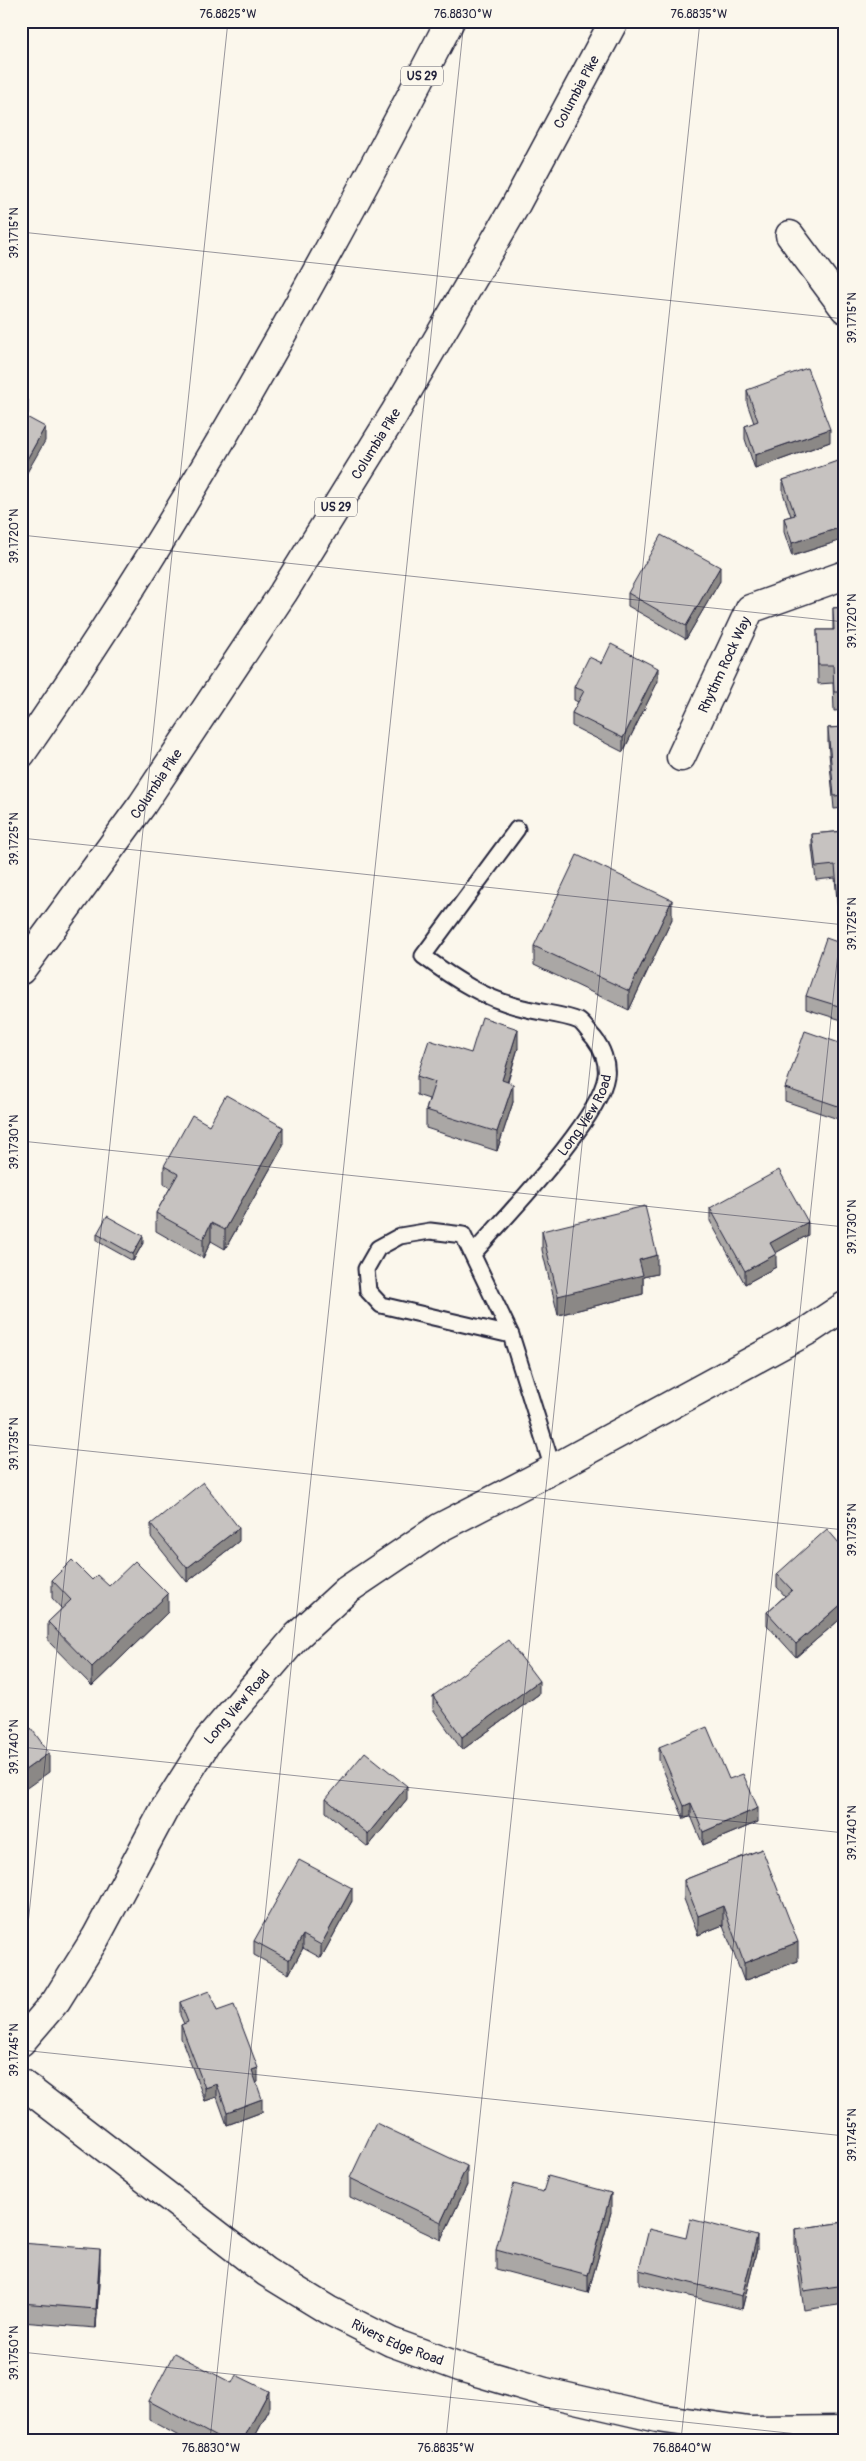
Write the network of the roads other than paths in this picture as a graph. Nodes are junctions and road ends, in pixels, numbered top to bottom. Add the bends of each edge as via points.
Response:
1 (450, 21) edge
2 (614, 21) edge
3 (790, 235) dead end
4 (845, 308) edge
5 (845, 575) edge
6 (21, 754) edge
7 (682, 757) dead end
8 (517, 829) dead end
9 (21, 970) edge
10 (473, 1254) junction
11 (845, 1306) edge
12 (511, 1335) junction
13 (553, 1470) junction
14 (21, 2042) edge
15 (21, 2083) edge
16 (845, 2430) edge

1 - 6 main road, US 29 via 394,131 178,514
2 - 9 main road, Columbia Pike / US 29 via 514,208 394,414 293,577 142,805
3 - 4 main road
5 - 7 main road, Rhythm Rock Way via 750,609
8 - 10 lane, Long View Road via 423,956 456,980 492,998 580,1022 598,1044 606,1062 606,1077 594,1108 546,1171
10 - 12 lane
10 - 12 lane via 463,1235 430,1231 400,1236 378,1248 366,1269 368,1291 382,1305
11 - 13 main road, Long View Road via 809,1330
12 - 13 lane
13 - 14 main road, Long View Road via 439,1528 347,1590 297,1636 209,1739 164,1810 91,1945 56,2001
15 - 16 main road, Rivers Edge Road via 266,2272 328,2310 391,2342 460,2367 546,2392 658,2418 749,2431

